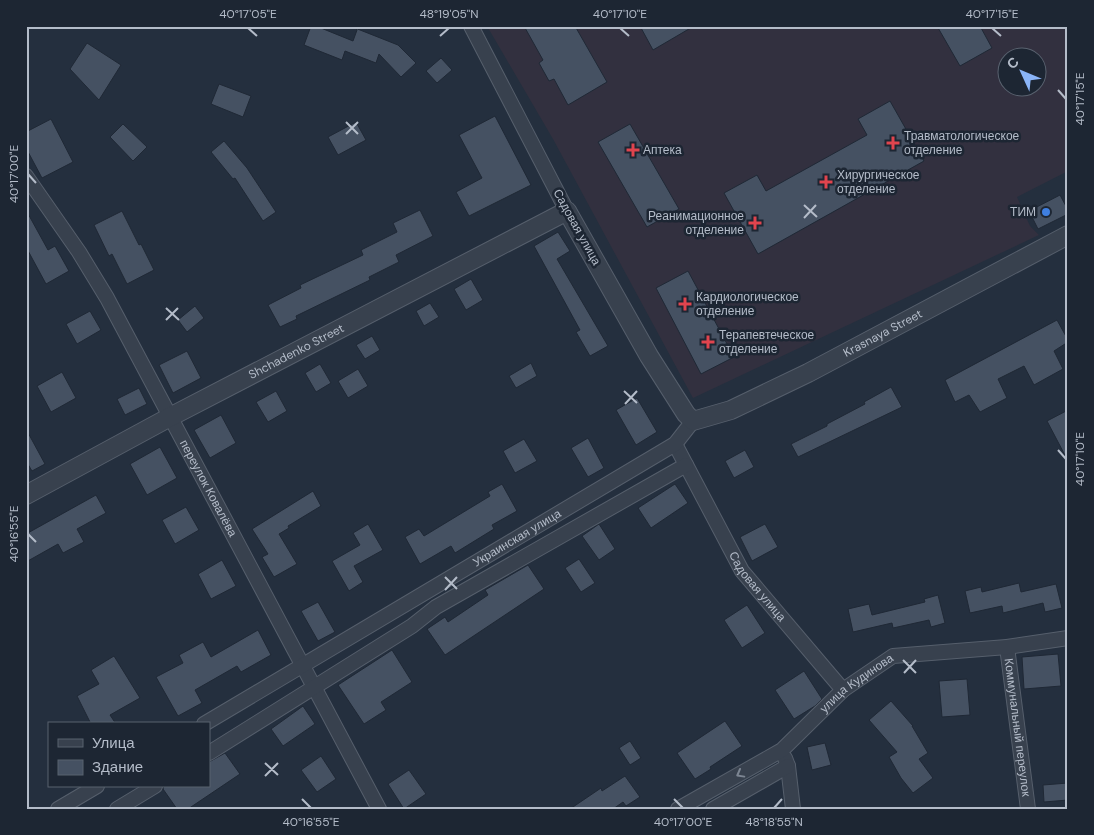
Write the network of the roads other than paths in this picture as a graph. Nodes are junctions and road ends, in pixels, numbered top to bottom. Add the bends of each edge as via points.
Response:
1 (471, 26) edge
2 (26, 176) edge
3 (567, 211) junction
4 (1068, 235) edge
5 (170, 417) junction
6 (693, 421) junction
7 (675, 444) junction
8 (686, 464) junction
9 (26, 495) edge
10 (1068, 638) edge
11 (1007, 647) junction
12 (303, 666) junction
13 (316, 687) junction
14 (843, 690) junction
15 (207, 722) edge
16 (782, 750) junction
17 (210, 752) edge
18 (788, 766) junction
19 (94, 788) edge
20 (152, 788) edge
21 (58, 809) edge
22 (117, 809) edge
23 (379, 809) edge
24 (678, 809) edge
25 (713, 809) edge
26 (793, 809) edge
27 (1028, 809) edge

1 - 3 street, Садовая улица
2 - 5 street, переулок Ковалёва via 107,298
3 - 5 street, Shchadenko Street
3 - 6 street, Садовая улица via 649,356
4 - 6 street, Krasnaya Street via 808,373 731,410
5 - 9 street, Shchadenko Street
5 - 12 street, переулок Ковалёва
6 - 7 street, Украинская улица
7 - 8 street, Садовая улица
7 - 12 street, Украинская улица
8 - 13 street, Украинская улица via 436,607
8 - 14 street, Садовая улица via 742,571
10 - 11 street, улица Кудинова
11 - 14 street, улица Кудинова via 893,656
11 - 27 street, Коммунальный переулок
12 - 13 street, переулок Ковалёва
12 - 15 street, Украинская улица
13 - 17 street, Украинская улица
13 - 23 street, переулок Ковалёва
14 - 16 street, улица Кудинова
16 - 18 street
16 -> 24 street, улица Кудинова
18 - 25 street
18 - 26 street
19 - 21 street
20 - 22 street

